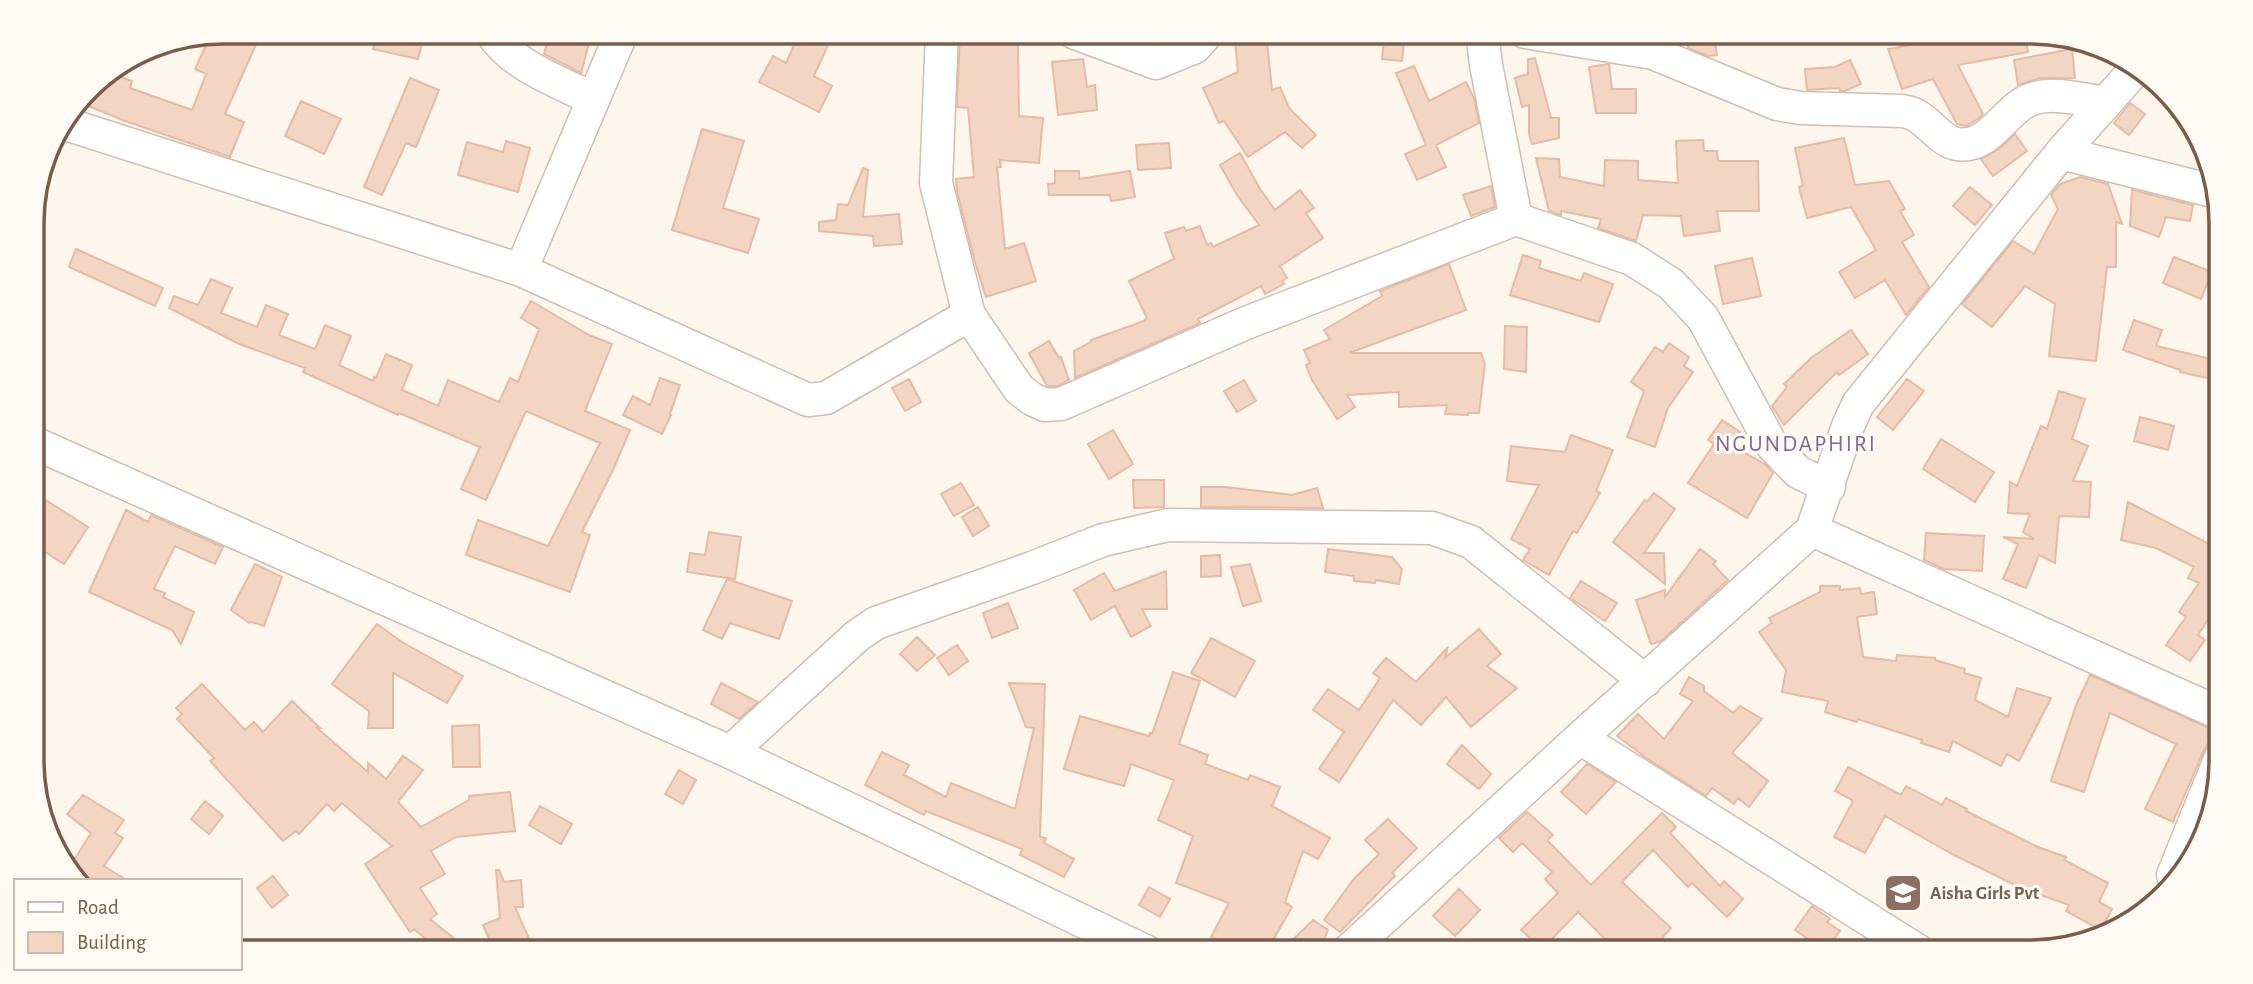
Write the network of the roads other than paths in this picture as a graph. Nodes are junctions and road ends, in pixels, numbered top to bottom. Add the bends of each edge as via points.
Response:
1 (499, 44) edge
2 (617, 44) edge
3 (942, 44) edge
4 (1105, 44) edge
5 (1198, 44) edge
6 (1483, 44) edge
7 (1598, 44) edge
8 (2131, 75) edge
9 (593, 99) junction
10 (2106, 103) junction
11 (73, 125) edge
12 (2061, 153) junction
13 (2206, 189) edge
14 (1516, 219) junction
15 (522, 270) junction
16 (969, 315) junction
17 (44, 447) edge
18 (1829, 487) junction
19 (1812, 530) junction
20 (1645, 681) junction
21 (2209, 710) edge
22 (1580, 738) junction
23 (730, 752) junction
24 (2207, 792) edge
25 (2178, 862) edge
26 (1122, 940) edge
27 (1360, 940) edge
28 (1901, 940) edge

1 - 9 street via 519,61
2 - 9 street
3 - 16 street via 936,183
4 - 5 street via 1156,63
6 - 14 street
7 - 10 street via 1653,53 1777,104 1902,110 1962,145 1979,140 2021,103 2036,97
8 - 10 street
9 - 15 street
10 - 12 street
11 - 15 street
12 - 13 street
12 - 18 street via 1858,404
14 - 16 street via 1246,323 1061,404 1045,405 1019,388
14 - 18 street via 1632,260 1671,284 1703,318 1771,444 1798,472
15 - 16 street via 808,400 827,398
17 - 23 street
18 - 19 street
19 - 20 street
19 - 21 street
20 - 22 street
20 - 23 street via 1471,542 1452,534 1432,528 1168,525 1103,540 876,623
22 - 27 street
22 - 28 street
23 - 26 street
24 - 25 street

